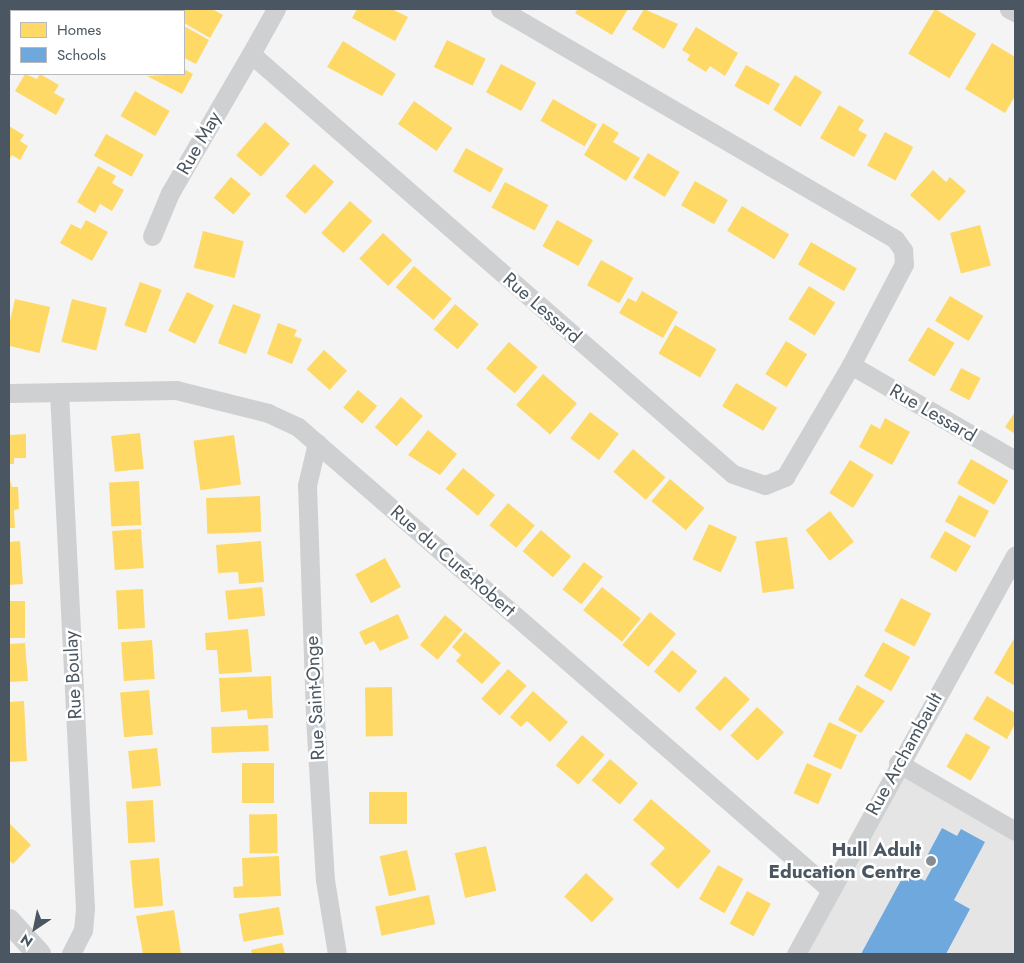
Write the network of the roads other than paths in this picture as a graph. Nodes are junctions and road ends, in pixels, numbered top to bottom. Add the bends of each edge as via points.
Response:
1 (276, 9) edge
2 (500, 9) edge
3 (1009, 9) edge
4 (1015, 12) edge
5 (251, 54) junction
6 (152, 236) dead end
7 (851, 365) junction
8 (59, 392) junction
9 (9, 393) edge
10 (316, 443) junction
11 (1015, 460) edge
12 (1015, 556) edge
13 (898, 763) junction
14 (1015, 831) edge
15 (831, 890) junction
16 (9, 921) edge
17 (39, 954) edge
18 (71, 954) edge
19 (336, 954) edge
20 (796, 954) edge

1 - 5 street
2 - 7 street, Rue Lessard via 895,239 903,250 904,264
3 - 4 street
5 - 6 street, Rue May via 170,193
5 - 7 street, Rue Lessard via 733,474 765,484 785,477
7 - 11 street, Rue Lessard
8 - 9 street, Rue du Curé-Robert
8 - 10 street, Rue du Curé-Robert via 176,390 281,418
8 - 18 street, Rue Boulay via 85,908 82,930
10 - 15 street, Rue du Curé-Robert
10 - 19 street, Rue Saint-Onge via 307,485 316,717 325,880
12 - 13 street, Rue Archambault
13 - 14 street
13 - 15 street, Rue Archambault
15 - 20 street, Rue Archambault
16 - 17 street

